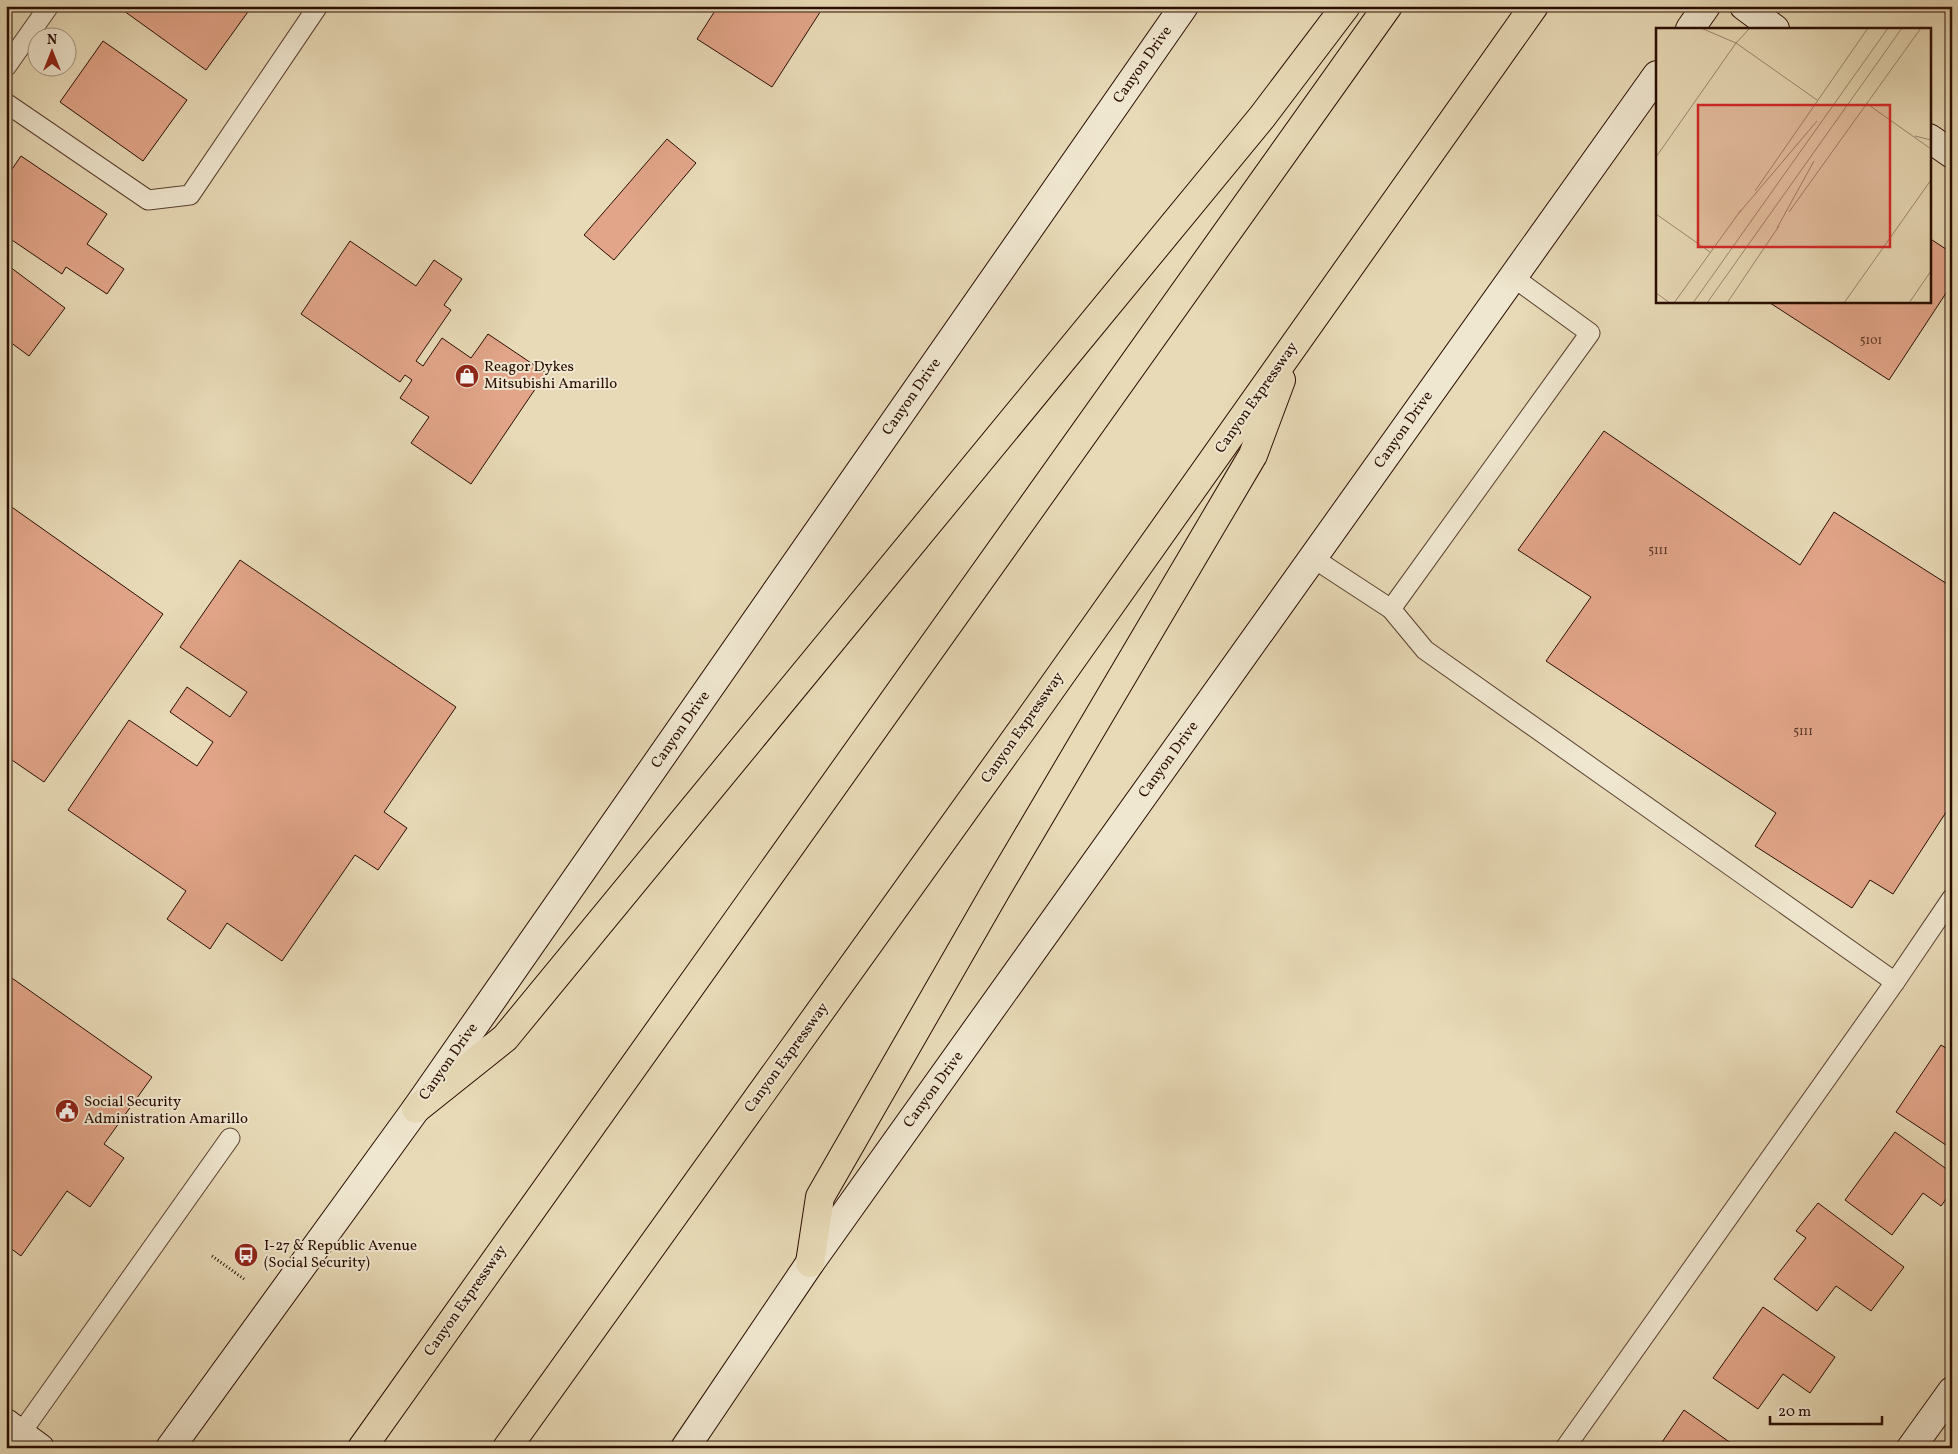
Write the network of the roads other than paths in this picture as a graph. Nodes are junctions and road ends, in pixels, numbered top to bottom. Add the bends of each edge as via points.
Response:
1 (49, 6) edge
2 (318, 6) edge
3 (1184, 6) edge
4 (1346, 6) edge
5 (1388, 6) edge
6 (1534, 6) edge
7 (1706, 6) edge
8 (1744, 6) edge
9 (1691, 28) edge
10 (1774, 28) edge
11 (6, 67) edge
12 (1656, 76) edge
13 (6, 103) edge
14 (1930, 139) edge
15 (1952, 154) edge
16 (1513, 277) junction
17 (1293, 347) junction
18 (1313, 558) junction
19 (1391, 610) junction
20 (1952, 898) edge
21 (1895, 982) junction
22 (416, 1109) junction
23 (230, 1138) dead end
24 (810, 1263) junction
25 (1952, 1391) edge
26 (22, 1435) edge
27 (170, 1448) edge
28 (362, 1448) edge
29 (507, 1448) edge
30 (685, 1448) edge
31 (1565, 1448) edge
32 (1911, 1448) edge

1 - 11 lane
2 - 13 lane via 190,195 148,200
3 - 22 main road, Canyon Drive
4 - 22 highway via 1262,117 506,1038
5 - 28 highway, Canyon Expressway
6 - 17 highway, Canyon Expressway
7 - 9 main road
8 - 10 main road
12 - 16 main road, Canyon Drive
14 - 15 main road
16 - 18 main road, Canyon Drive
16 - 19 lane via 1590,333
17 - 24 highway via 1253,455 995,892 820,1197
17 - 29 highway, Canyon Expressway
18 - 19 lane
18 - 24 main road, Canyon Drive
19 - 21 lane via 1426,650
20 - 21 lane
21 - 31 lane
22 - 27 main road, Canyon Drive
23 - 26 lane
24 - 30 main road, Canyon Drive
25 - 32 main road

